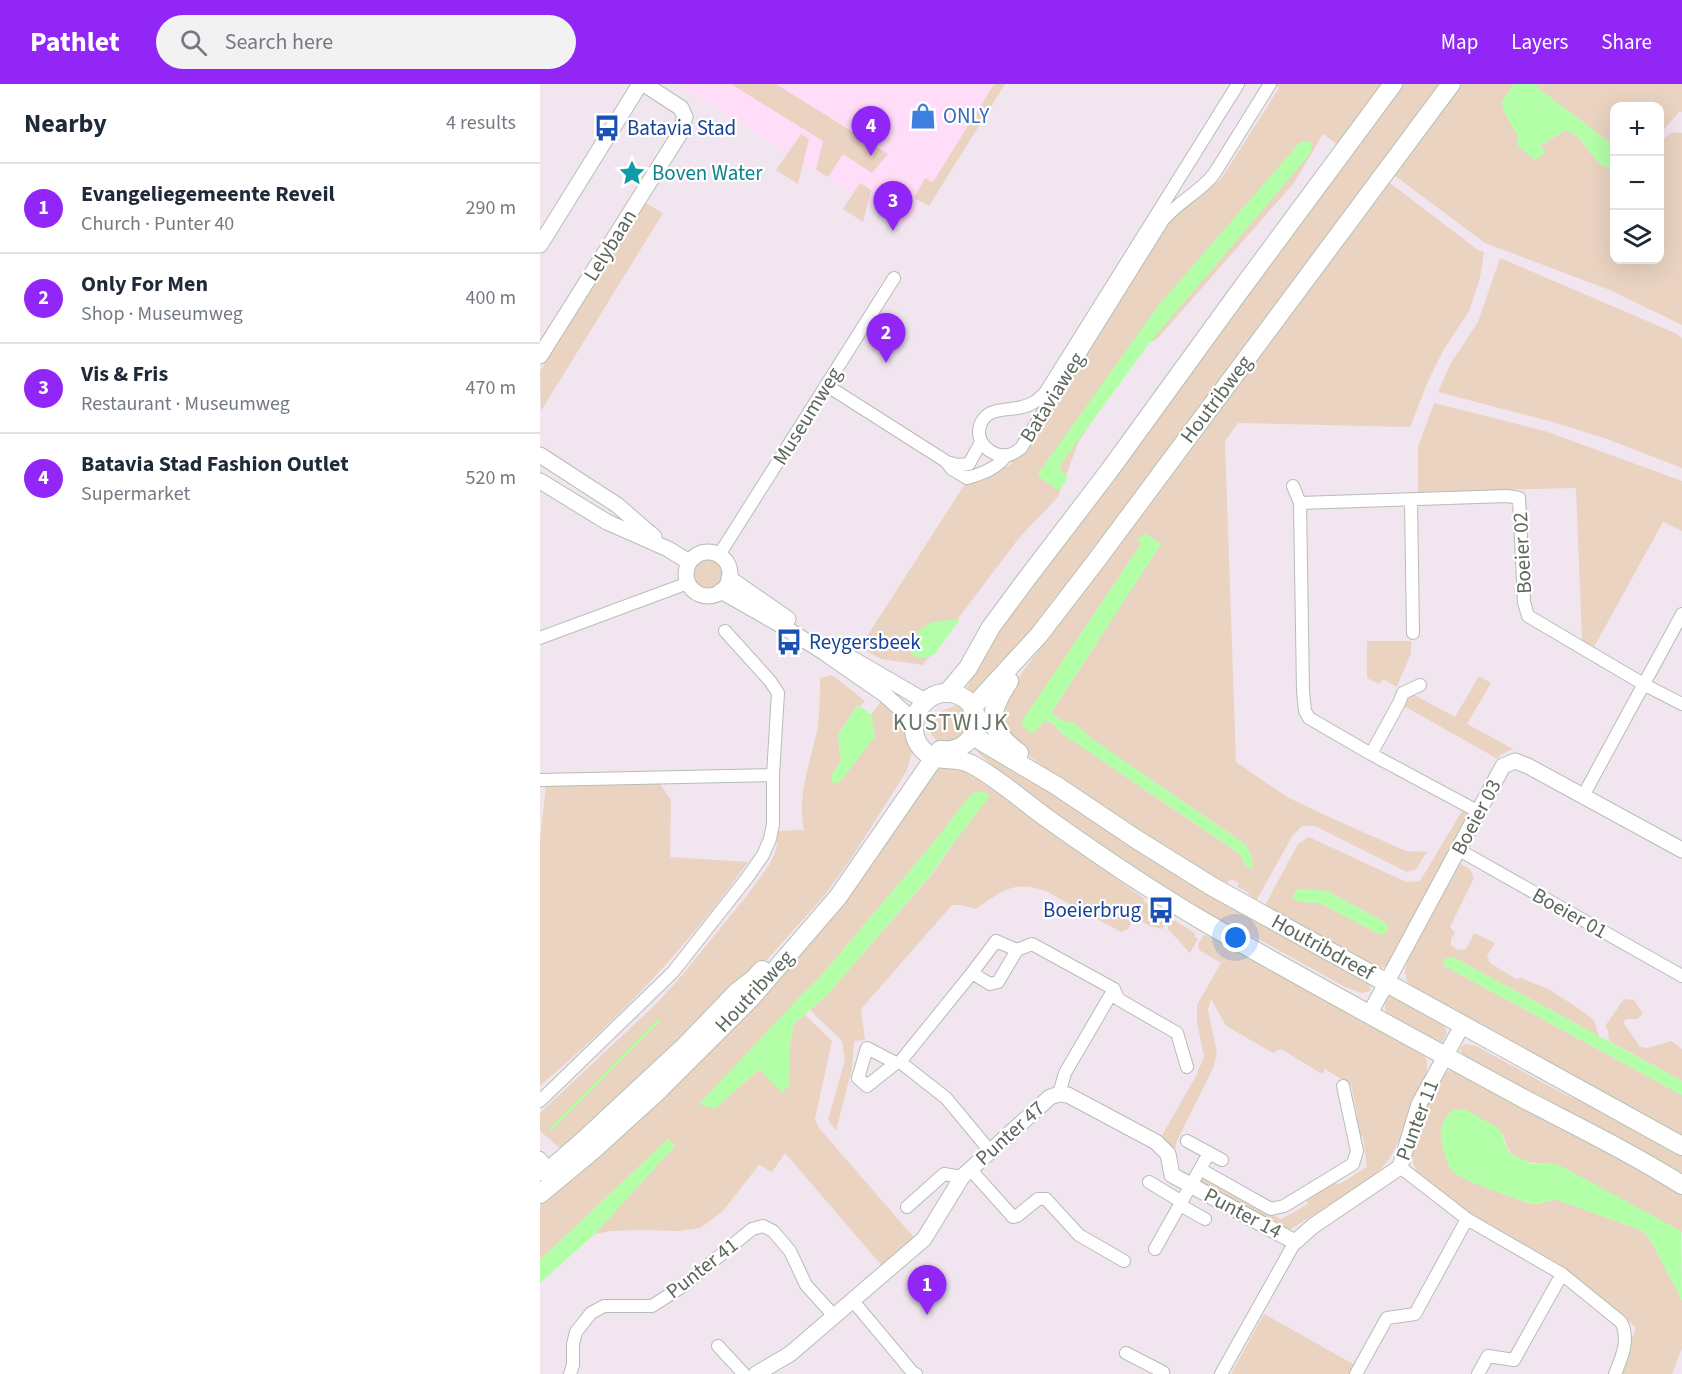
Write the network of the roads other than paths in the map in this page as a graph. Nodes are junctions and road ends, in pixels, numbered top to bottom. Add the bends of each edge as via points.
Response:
1 (642, 84) edge
2 (1238, 84) edge
3 (1270, 84) edge
4 (1393, 84) edge
5 (1451, 84) edge
6 (540, 245) edge
7 (894, 278) dead end
8 (540, 356) edge
9 (826, 385) junction
10 (981, 442) junction
11 (540, 455) edge
12 (1006, 455) junction
13 (947, 462) junction
14 (540, 482) edge
15 (1293, 486) dead end
16 (1411, 500) junction
17 (1300, 503) junction
18 (626, 512) junction
19 (617, 526) junction
20 (668, 549) junction
21 (719, 555) junction
22 (689, 562) junction
23 (688, 583) junction
24 (725, 585) junction
25 (1682, 614) edge
26 (725, 631) dead end
27 (1413, 633) dead end
28 (1039, 635) junction
29 (540, 638) edge
30 (1645, 684) junction
31 (1420, 685) dead end
32 (952, 694) junction
33 (1682, 704) edge
34 (972, 708) junction
35 (920, 713) junction
36 (973, 735) junction
37 (932, 752) junction
38 (960, 754) junction
39 (1371, 754) junction
40 (772, 775) junction
41 (540, 780) edge
42 (1057, 786) junction
43 (1583, 796) junction
44 (1479, 812) junction
45 (1459, 850) junction
46 (1682, 850) edge
47 (1017, 950) junction
48 (972, 973) junction
49 (1682, 976) edge
50 (1387, 982) junction
51 (1114, 989) junction
52 (1370, 1015) junction
53 (1463, 1024) junction
54 (1445, 1055) junction
55 (1187, 1067) dead end
56 (1343, 1086) dead end
57 (1059, 1094) junction
58 (540, 1101) edge
59 (1187, 1141) dead end
60 (1682, 1146) edge
61 (990, 1151) junction
62 (1209, 1153) junction
63 (1222, 1160) dead end
64 (1400, 1167) junction
65 (1200, 1169) junction
66 (547, 1172) edge
67 (966, 1173) junction
68 (1172, 1175) joint
69 (1149, 1182) dead end
70 (1191, 1185) junction
71 (1682, 1185) edge
72 (540, 1194) edge
73 (1181, 1203) junction
74 (907, 1207) dead end
75 (1205, 1219) dead end
76 (1467, 1219) junction
77 (1295, 1242) junction
78 (1155, 1249) dead end
79 (1124, 1261) dead end
80 (1562, 1274) junction
81 (853, 1302) junction
82 (835, 1317) junction
83 (718, 1346) dead end
84 (1126, 1353) dead end
85 (570, 1374) edge
86 (744, 1374) edge
87 (756, 1374) edge
88 (916, 1374) edge
89 (1164, 1374) edge
90 (1221, 1374) edge
91 (1356, 1374) edge
92 (1478, 1374) edge
93 (1615, 1374) edge

1 - 6 street, Lelybaan
1 - 8 street, Lelybaan via 681,108 685,117 679,135
2 - 10 street, Bataviaweg via 1045,393 1035,402 991,412 979,429
3 - 12 street, Bataviaweg via 1208,183 1164,220 1021,448
4 - 32 main road, Houtribweg via 991,627
5 - 28 main road, Houtribweg
7 - 9 street, Museumweg
9 - 13 street
9 - 21 street, Museumweg
10 - 12 street, Bataviaweg via 985,448
10 - 13 street via 969,464
11 - 18 street
12 - 13 street via 1003,461 967,478
14 - 19 street
15 - 17 street
16 - 17 street, Boeier 02
16 - 27 street
16 - 30 street, Boeier 02 via 1519,498 1527,616
17 - 39 street via 1305,711 1309,718
18 - 19 street
18 - 20 street
19 - 20 street
20 - 22 street
21 - 22 street via 705,552
21 - 24 street via 728,565
22 - 23 street
23 - 24 street via 702,595 712,595
23 - 29 street
24 - 35 street via 859,664
24 - 35 street via 733,597
25 - 30 street
26 - 40 street via 778,693
28 - 34 main road, Houtribweg
28 - 42 main road via 997,700 994,723 1002,739
30 - 33 street
30 - 43 street
31 - 39 street via 1402,693
32 - 34 main road
32 - 35 main road via 936,695
34 - 36 main road via 976,722
35 - 37 main road via 913,730 915,737
36 - 38 main road
36 - 42 main road, Houtribdreef
37 - 38 main road
37 - 66 main road, Houtribweg via 826,898 754,979
38 - 52 main road, Houtribdreef via 1113,866
39 - 44 street
40 - 41 street
40 - 58 street via 773,824 763,855 673,972
42 - 50 main road, Houtribdreef via 1213,887
43 - 44 street, Boeier 03 via 1515,761 1503,766
43 - 46 street, Boeier 03
44 - 45 street, Boeier 03
45 - 49 street, Boeier 01
45 - 50 street, Boeier 03
47 - 48 street via 996,941
47 - 48 street via 998,982 990,984
47 - 51 street via 1032,944
48 - 61 street via 898,1063 946,1098
50 - 52 street, Boeier 03
50 - 53 main road, Houtribdreef
51 - 55 street via 1118,999 1177,1033
51 - 57 street via 1065,1073
52 - 54 main road, Houtribdreef
53 - 54 street, Punter 11
53 - 60 main road, Houtribdreef
54 - 64 street, Punter 11 via 1419,1104
54 - 71 main road, Houtribdreef
56 - 65 street via 1357,1151 1353,1164 1284,1206 1271,1209
57 - 61 street, Punter 47 via 1050,1097
57 - 68 street, Punter 47 via 1068,1095 1156,1142 1168,1154
59 - 62 street
61 - 67 street, Punter 47
62 - 63 street
62 - 65 street
64 - 76 street
64 - 77 street, Punter 11
65 - 70 street
66 - 72 main road, Houtribweg
67 - 74 street via 944,1174
67 - 79 street via 1012,1217 1038,1199 1046,1199 1079,1235
67 - 81 street, Punter 47 via 924,1239
68 - 70 street, Punter 14
69 - 73 street
70 - 73 street, Punter 14
70 - 77 street, Punter 14
73 - 75 street, Punter 14
73 - 78 street, Punter 14
76 - 80 street
76 - 91 street via 1415,1314 1387,1318
77 - 90 street
80 - 92 street via 1514,1360 1488,1356
80 - 93 street via 1621,1322 1625,1330 1624,1353
81 - 82 street, Punter 47
81 - 88 street
82 - 85 street, Punter 41 via 806,1285 790,1251 773,1230 763,1226 752,1229 684,1286 652,1306 604,1306 591,1313 576,1332
82 - 87 street, Punter 47 via 790,1354
83 - 86 street
84 - 89 street

